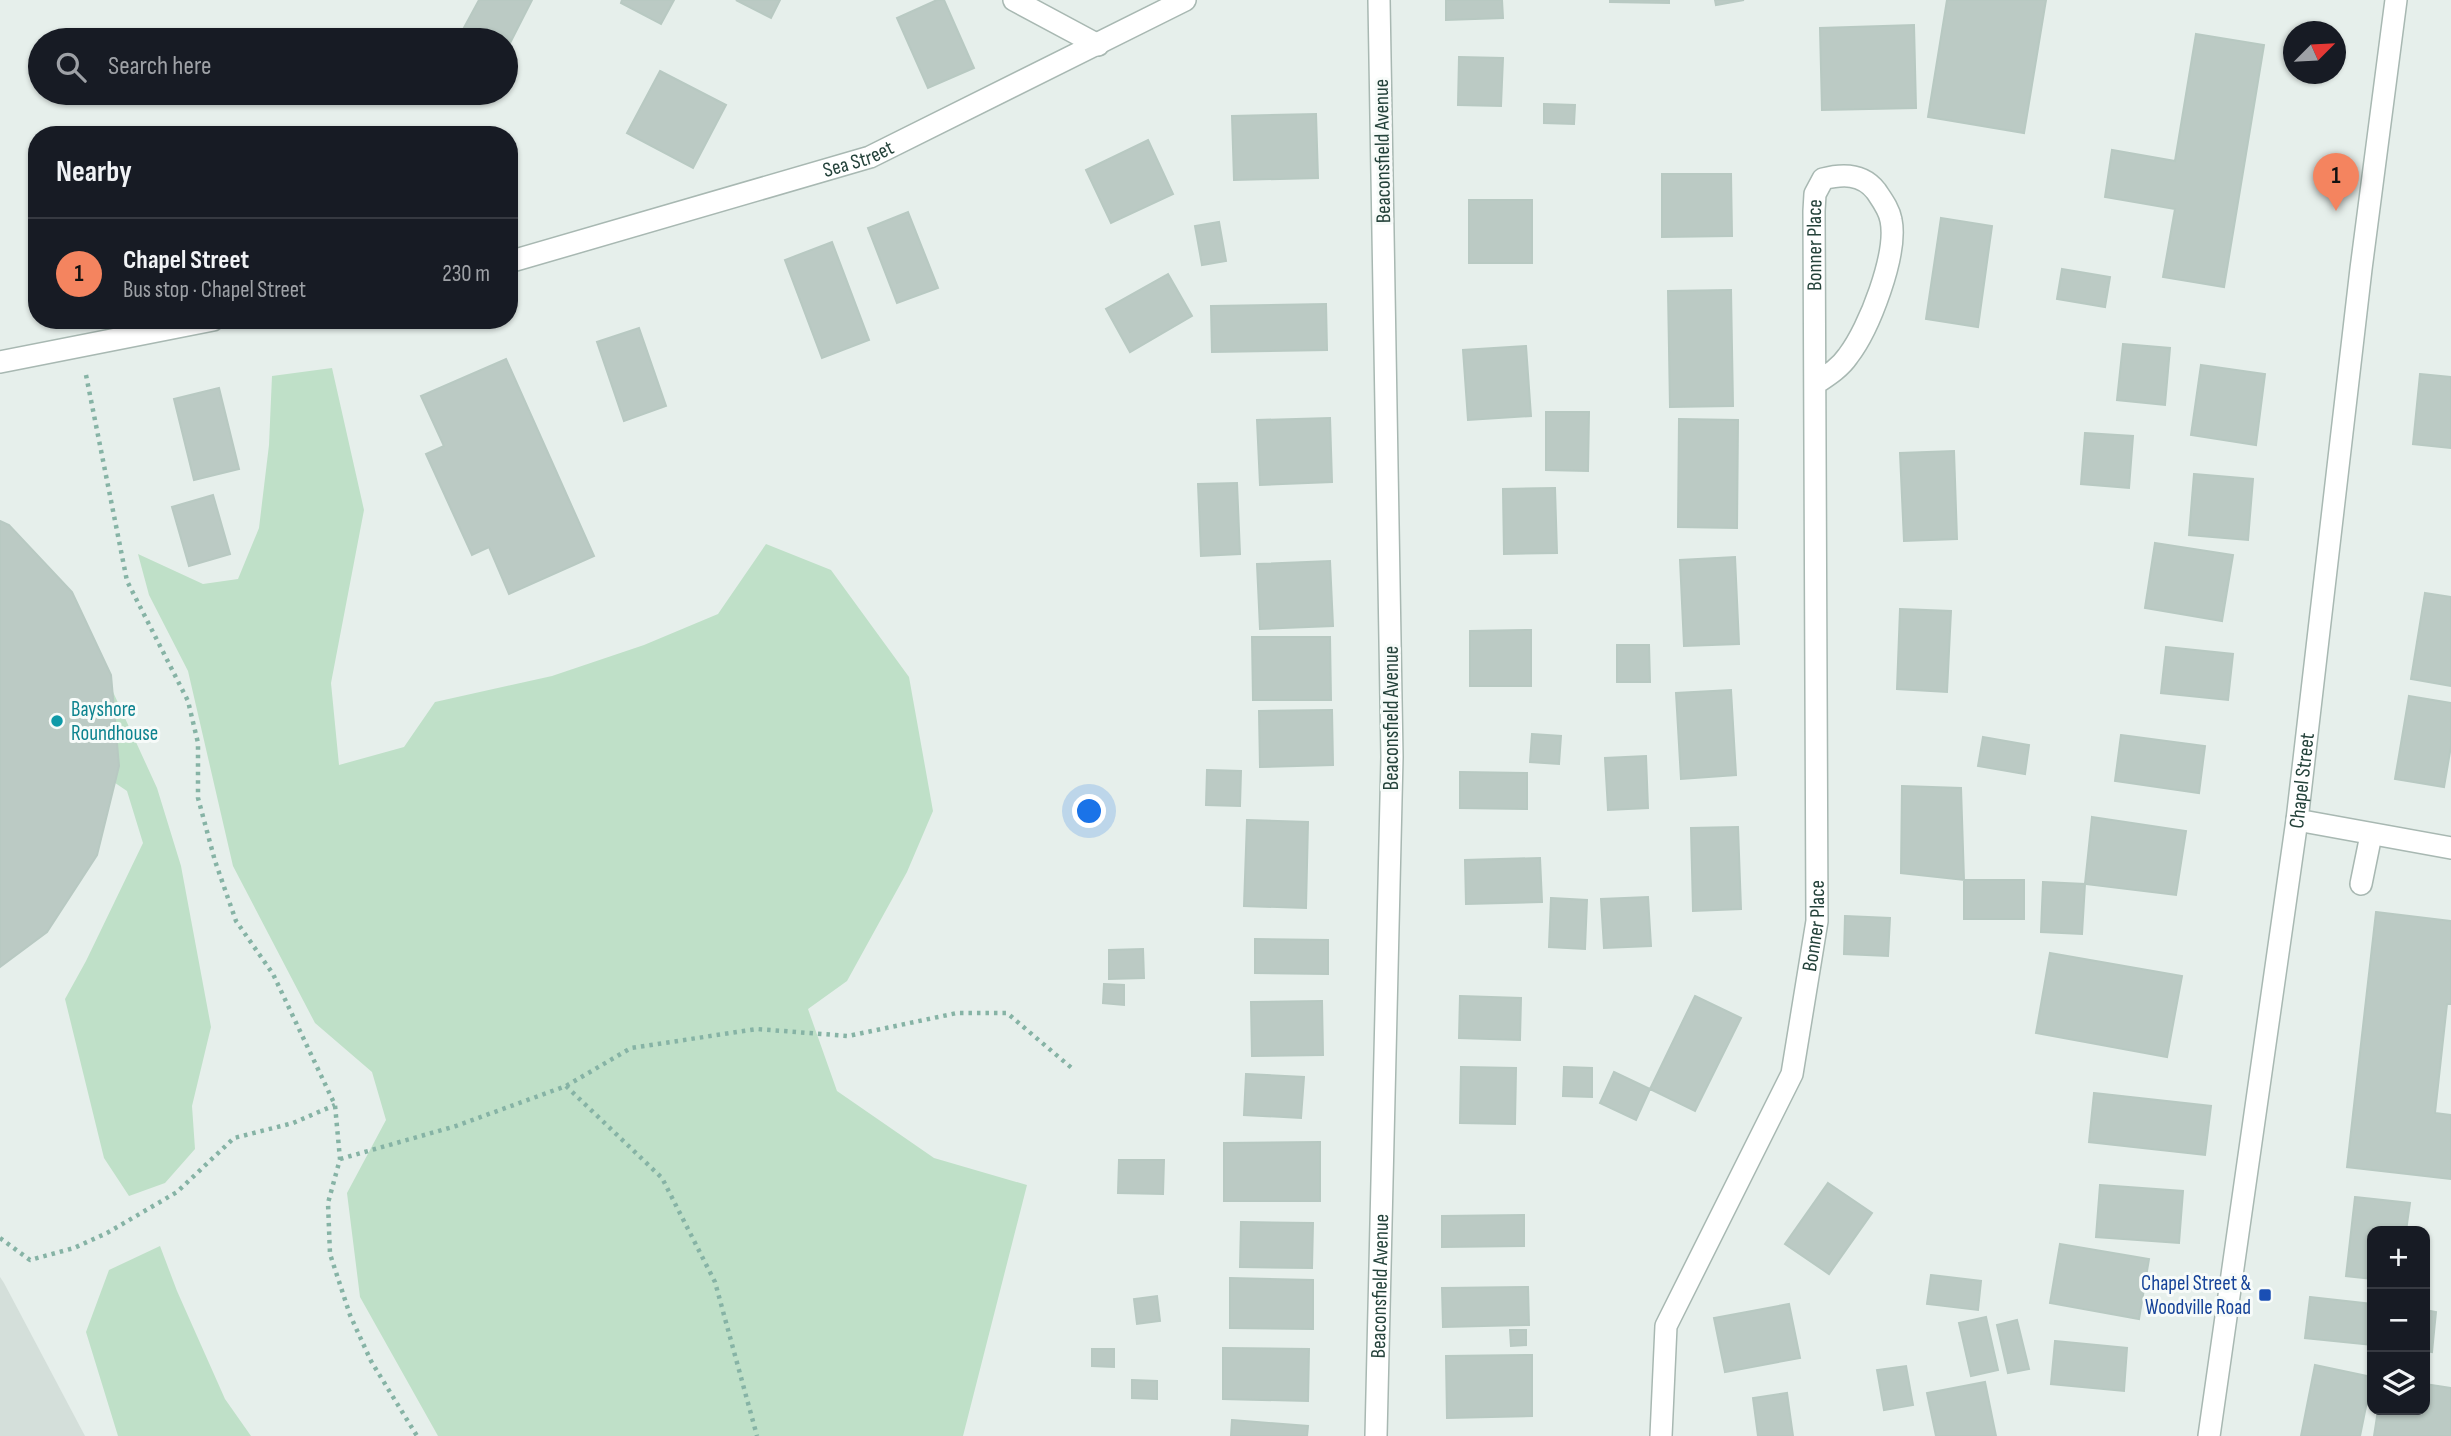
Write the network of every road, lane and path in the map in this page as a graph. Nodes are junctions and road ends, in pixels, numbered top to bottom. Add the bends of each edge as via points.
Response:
1 (1014, 0) edge
2 (1185, 0) edge
3 (1379, 0) edge
4 (2396, 0) edge
5 (1098, 45) junction
6 (518, 259) edge
7 (167, 329) edge
8 (79, 346) junction
9 (0, 362) edge
10 (1815, 384) junction
11 (2297, 820) junction
12 (2371, 835) junction
13 (2451, 848) edge
14 (2361, 884) dead end
15 (1074, 1070) dead end
16 (566, 1086) junction
17 (335, 1105) junction
18 (340, 1159) junction
19 (0, 1238) edge
20 (417, 1436) edge
21 (757, 1436) edge
22 (1376, 1436) edge
23 (1661, 1436) edge
24 (2209, 1436) edge

1 - 5 street
2 - 5 street, Sea Street
3 - 22 street, Beaconsfield Avenue via 1392,757
4 - 11 street, Chapel Street
5 - 6 street, Sea Street via 870,157
7 - 8 street
8 - 9 street
8 - 17 path via 127,581 188,701 198,743 198,798 215,860 236,921 273,974
10 - 10 street, Bonner Place via 1847,358 1861,336 1888,258 1891,219 1884,202 1859,177 1822,179 1815,194
10 - 23 street, Bonner Place via 1817,921 1792,1074 1666,1325
11 - 12 street
11 - 24 street, Chapel Street
12 - 13 street
12 - 14 street
15 - 16 path via 1007,1013 957,1013 848,1036 757,1029 631,1048
16 - 18 path via 456,1126
16 - 21 path via 662,1178 715,1282
17 - 18 path
17 - 19 path via 293,1123 234,1138 177,1192 74,1248 30,1260
18 - 20 path via 328,1203 330,1254 371,1361

